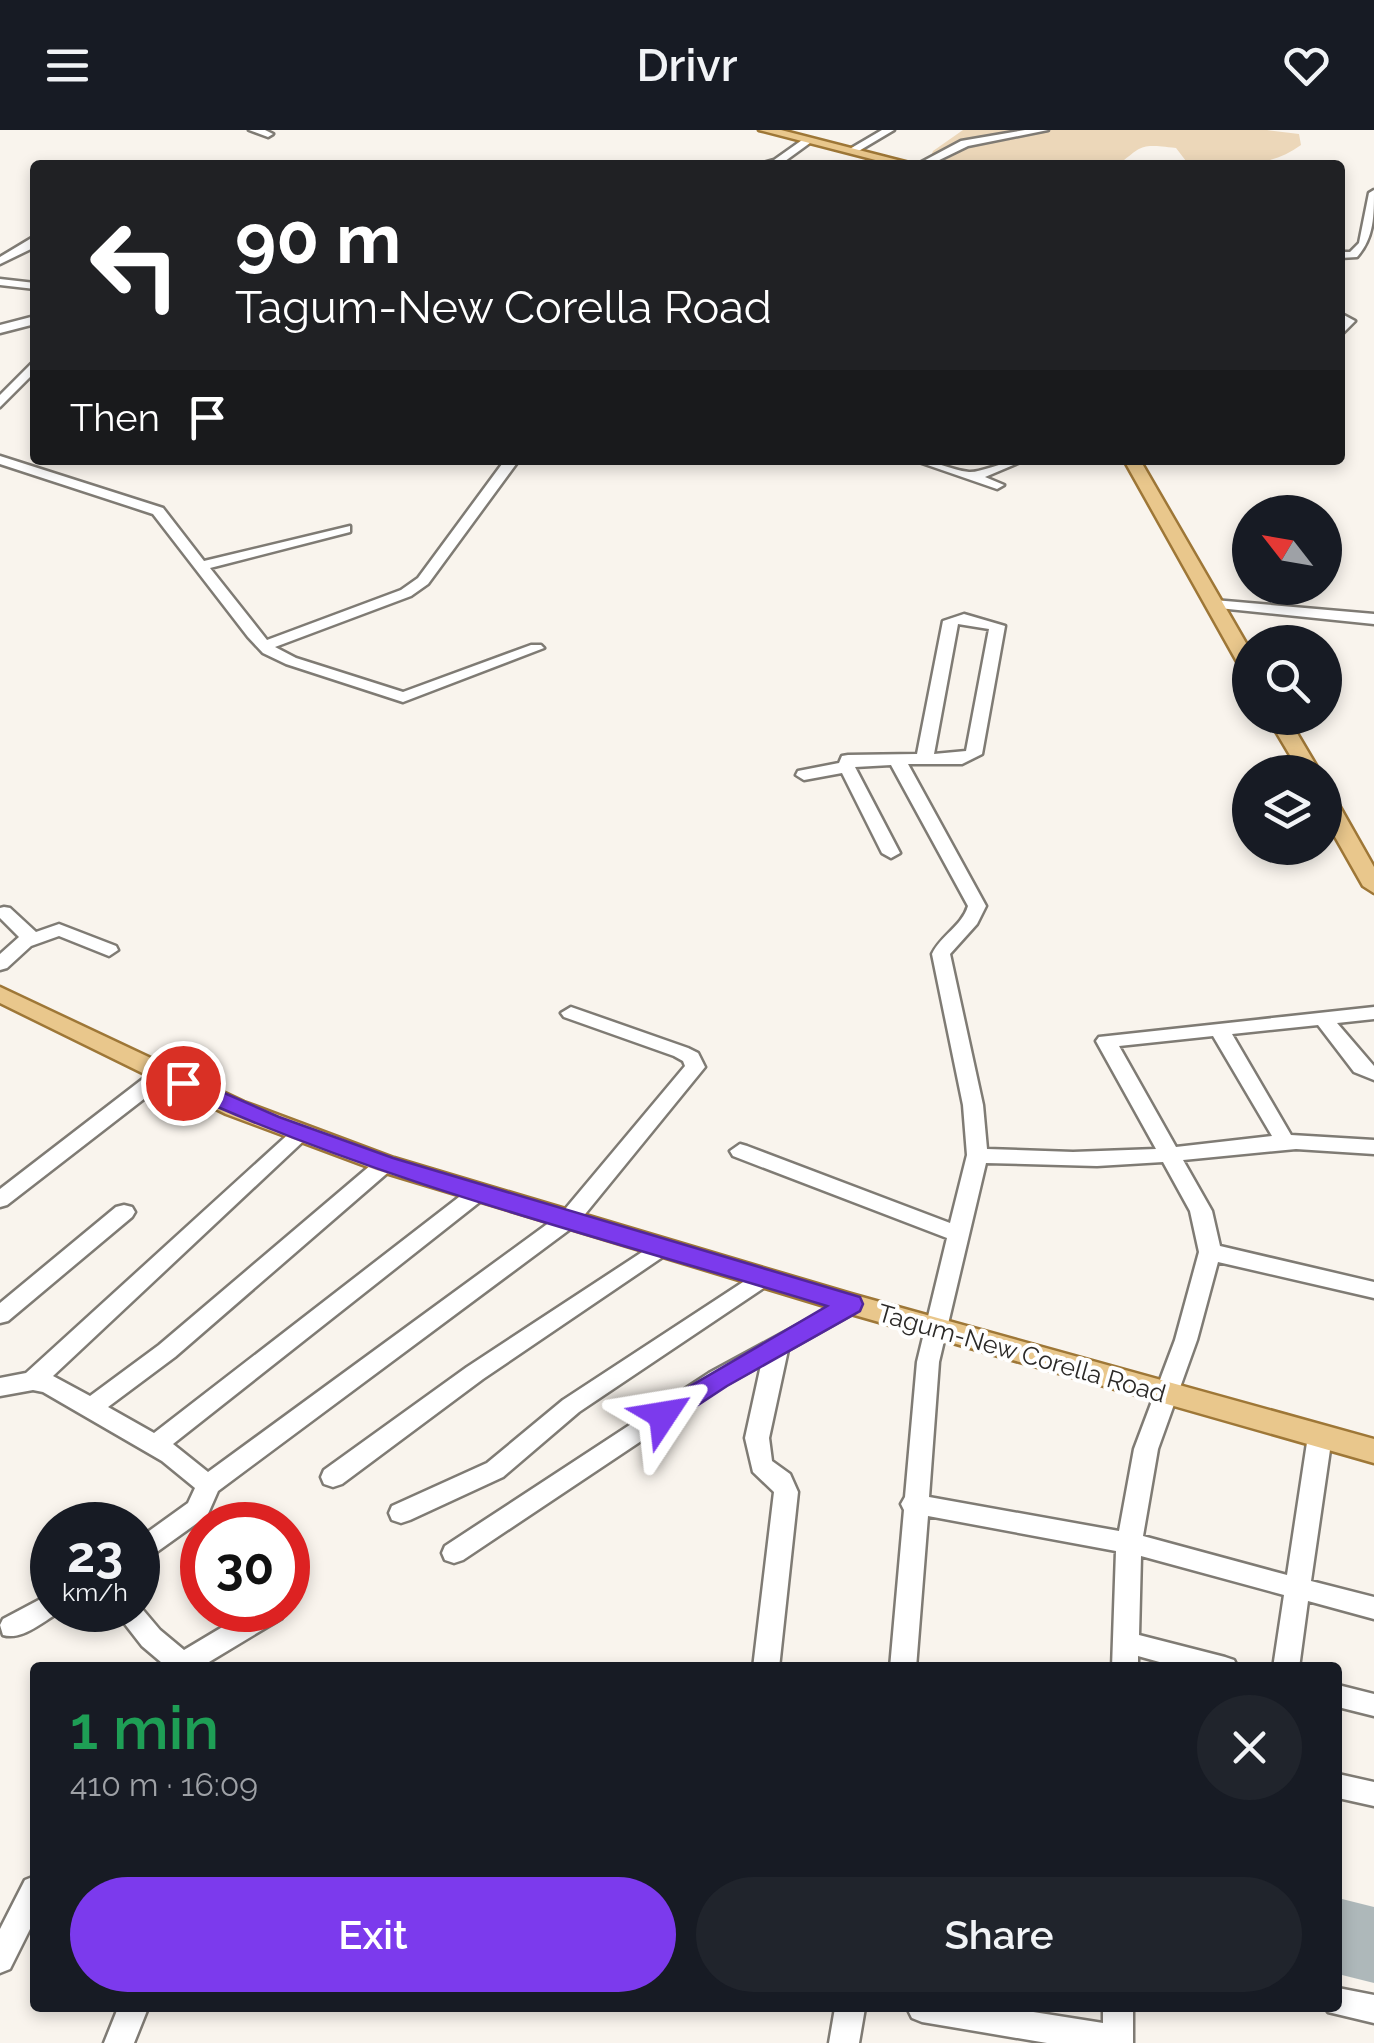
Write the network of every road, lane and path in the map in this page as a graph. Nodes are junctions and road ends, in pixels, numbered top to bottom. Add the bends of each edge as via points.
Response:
1 (254, 130) edge
2 (765, 130) edge
3 (889, 130) edge
4 (1043, 130) edge
5 (268, 134) dead end
6 (808, 140) junction
7 (853, 150) junction
8 (779, 160) edge
9 (892, 160) edge
10 (930, 160) edge
11 (1374, 192) edge
12 (1372, 226) edge
13 (30, 246) edge
14 (1345, 255) edge
15 (0, 261) edge
16 (0, 282) edge
17 (30, 285) edge
18 (30, 315) edge
19 (0, 329) edge
20 (30, 370) edge
21 (0, 403) edge
22 (0, 460) edge
23 (508, 465) edge
24 (937, 465) edge
25 (1004, 465) edge
26 (1135, 465) edge
27 (974, 476) junction
28 (998, 485) dead end
29 (345, 529) dead end
30 (200, 566) junction
31 (1214, 604) junction
32 (1374, 619) edge
33 (1232, 636) edge
34 (264, 646) junction
35 (536, 648) dead end
36 (926, 757) junction
37 (896, 758) junction
38 (847, 767) junction
39 (804, 775) dead end
40 (1342, 830) edge
41 (892, 852) dead end
42 (1374, 886) edge
43 (4, 912) dead end
44 (29, 941) junction
45 (109, 950) dead end
46 (0, 964) edge
47 (0, 994) edge
48 (571, 1013) dead end
49 (1374, 1013) edge
50 (1324, 1019) junction
51 (1219, 1029) junction
52 (164, 1073) junction
53 (1374, 1074) edge
54 (302, 1134) junction
55 (1284, 1140) junction
56 (1374, 1147) edge
57 (740, 1150) dead end
58 (977, 1155) junction
59 (1168, 1155) junction
60 (385, 1164) junction
61 (479, 1192) junction
62 (0, 1200) edge
63 (124, 1212) dead end
64 (569, 1218) junction
65 (960, 1235) junction
66 (662, 1247) junction
67 (1210, 1252) junction
68 (763, 1278) junction
69 (1374, 1290) edge
70 (851, 1304) junction
71 (0, 1315) edge
72 (934, 1328) junction
73 (778, 1346) junction
74 (33, 1381) junction
75 (0, 1387) edge
76 (1164, 1393) junction
77 (92, 1406) junction
78 (1320, 1436) junction
79 (155, 1444) junction
80 (1374, 1451) edge
81 (333, 1477) dead end
82 (208, 1485) junction
83 (914, 1504) junction
84 (402, 1514) dead end
85 (160, 1536) edge
86 (1129, 1544) junction
87 (454, 1554) dead end
88 (1297, 1589) junction
89 (1374, 1608) edge
90 (30, 1617) edge
91 (12, 1627) dead end
92 (146, 1632) edge
93 (236, 1632) edge
94 (1125, 1655) edge
95 (181, 1662) edge
96 (186, 1662) edge
97 (767, 1662) edge
98 (903, 1662) edge
99 (1178, 1662) edge
100 (1287, 1662) edge
101 (1342, 1697) edge
102 (1374, 1706) edge
103 (1342, 1787) edge
104 (1374, 1794) edge
105 (30, 1899) edge
106 (0, 1960) edge
107 (1342, 2003) edge
108 (1374, 2009) edge
109 (131, 2012) edge
110 (849, 2012) edge
111 (946, 2012) edge
112 (1118, 2012) edge
113 (1118, 2041) edge
114 (118, 2043) edge
115 (844, 2043) edge

1 - 5 street
2 - 6 main road
3 - 7 street
4 - 10 street via 964,142
6 - 7 main road
6 - 8 street
7 - 9 main road
11 - 12 street
12 - 14 street via 1358,252
13 - 15 street
16 - 17 street
18 - 19 street
20 - 21 street
22 - 30 street via 148,506
23 - 34 street via 423,581
24 - 27 street
25 - 27 street
26 - 31 main road
27 - 28 street
29 - 30 street
30 - 34 street
31 - 32 street
31 - 33 main road
34 - 35 street via 403,697
36 - 36 street via 974,754 997,626 951,622
36 - 37 street
37 - 38 street via 852,758
37 - 58 street via 977,906 975,919 944,945 941,966
38 - 39 street
38 - 41 street
40 - 42 main road
43 - 44 street
44 - 45 street via 59,930
44 - 46 street
47 - 52 main road, Tagum-New Corella Road
48 - 64 street via 682,1052 695,1067
49 - 50 street
50 - 51 street
50 - 53 street
51 - 55 street
51 - 59 street via 1106,1041
52 - 54 main road, Tagum-New Corella Road
52 - 62 street
54 - 60 main road, Tagum-New Corella Road
54 - 74 street
55 - 56 street
55 - 59 street
57 - 65 street
58 - 59 street
58 - 65 street
59 - 67 street via 1202,1212
60 - 61 main road, Tagum-New Corella Road
60 - 77 street
61 - 64 main road, Tagum-New Corella Road
61 - 79 street
63 - 71 street
64 - 66 main road, Tagum-New Corella Road
64 - 82 street
65 - 72 street
66 - 68 main road, Tagum-New Corella Road
66 - 81 street
67 - 69 street
67 - 76 street
68 - 70 main road, Tagum-New Corella Road
68 - 84 street via 571,1406 495,1470
70 - 72 main road, Tagum-New Corella Road
70 - 73 street
72 - 76 main road, Tagum-New Corella Road
72 - 83 street
73 - 87 street via 717,1379
73 - 97 street via 757,1438 761,1465 786,1492
74 - 75 street
74 - 77 street
76 - 78 main road, Tagum-New Corella Road
76 - 86 street
77 - 79 street
78 - 80 main road, Tagum-New Corella Road
78 - 88 street
79 - 82 street
82 - 85 street via 198,1508
83 - 86 street
83 - 98 street
86 - 88 street
86 - 94 street
88 - 89 street
88 - 100 street
90 - 91 street
92 - 95 street
93 - 96 street
94 - 99 street
101 - 102 street
103 - 104 street
105 - 106 street
107 - 108 street
109 - 114 street
110 - 115 street
111 - 113 street
112 - 113 street

